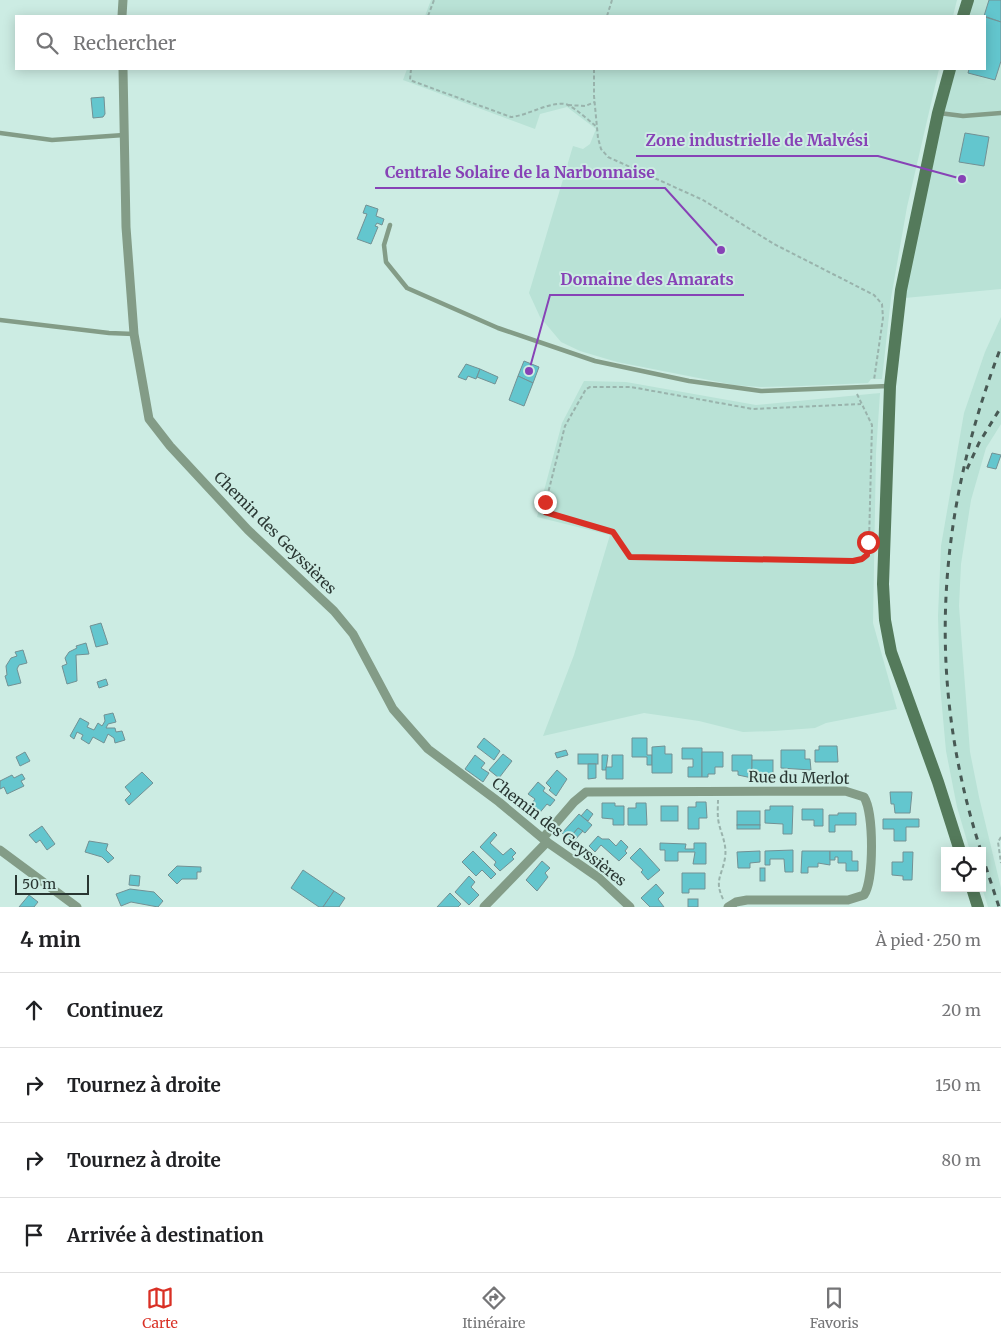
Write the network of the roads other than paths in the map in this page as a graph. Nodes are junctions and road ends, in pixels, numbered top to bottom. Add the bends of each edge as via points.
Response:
1 (123, 0) edge
2 (968, 0) edge
3 (122, 15) edge
4 (964, 15) edge
5 (123, 70) edge
6 (950, 70) edge
7 (938, 113) junction
8 (1001, 113) edge
9 (0, 133) edge
10 (124, 135) junction
11 (390, 225) dead end
12 (0, 320) edge
13 (134, 334) junction
14 (890, 386) junction
15 (545, 840) junction
16 (959, 847) edge
17 (0, 850) edge
18 (973, 892) edge
19 (806, 904) edge
20 (77, 907) edge
21 (484, 907) edge
22 (630, 907) edge
23 (728, 907) edge
24 (978, 907) edge

1 - 3 street
2 - 4 street
5 - 10 street, Chemin des Geyssières
6 - 7 street
7 - 8 lane via 963,116
7 - 14 street via 901,290
9 - 10 lane via 52,140
10 - 13 street, Chemin des Geyssières via 126,227
11 - 14 lane via 384,245 386,262 407,288 498,328 594,360 689,381 761,391
12 - 13 lane
13 - 15 street, Chemin des Geyssières via 149,419 170,446 248,530 334,611 353,634 393,709 428,749
14 - 16 street via 883,584 885,620 891,652
15 - 19 street, Rue du Merlot via 574,802 586,792 845,791 864,797 870,811 870,880 867,890 864,895 848,900
15 - 21 street, Rue du Merlot
15 - 22 street, Chemin des Geyssières via 599,878
17 - 20 street
18 - 24 street
19 - 23 street, Rue du Merlot via 747,900

